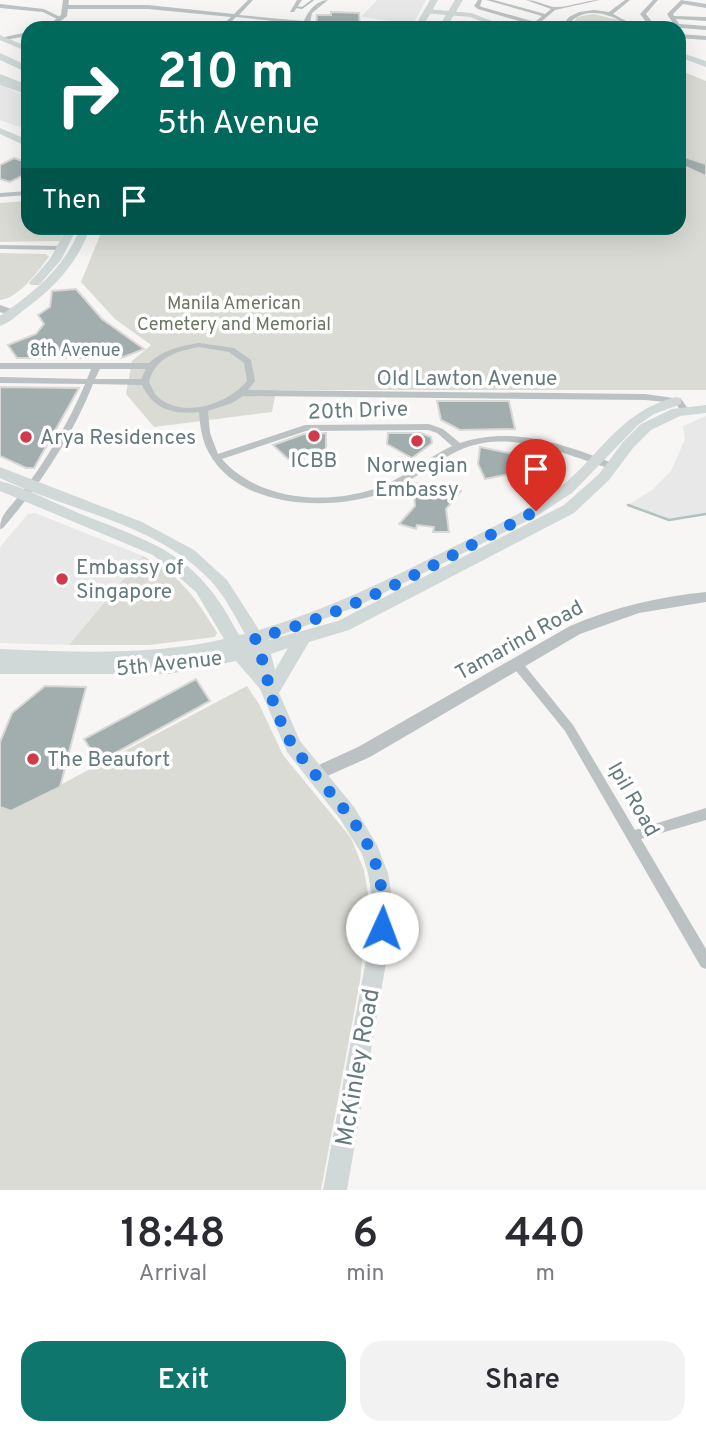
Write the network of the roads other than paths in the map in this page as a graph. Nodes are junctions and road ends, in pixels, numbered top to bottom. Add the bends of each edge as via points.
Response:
1 (130, 0) edge
2 (147, 0) edge
3 (251, 0) edge
4 (300, 0) edge
5 (326, 0) edge
6 (434, 0) edge
7 (449, 0) edge
8 (460, 0) edge
9 (480, 0) edge
10 (488, 0) edge
11 (528, 0) edge
12 (542, 0) edge
13 (598, 0) edge
14 (628, 0) edge
15 (656, 0) edge
16 (683, 1) edge
17 (536, 2) junction
18 (66, 4) edge
19 (0, 6) edge
20 (702, 6) edge
21 (148, 7) junction
22 (132, 8) junction
23 (554, 9) junction
24 (292, 11) dead end
25 (426, 13) junction
26 (445, 14) junction
27 (610, 14) junction
28 (464, 15) junction
29 (543, 15) junction
30 (577, 15) junction
31 (234, 16) junction
32 (672, 17) junction
33 (61, 19) junction
34 (706, 19) edge
35 (58, 21) edge
36 (229, 21) edge
37 (270, 21) edge
38 (307, 21) edge
39 (422, 21) edge
40 (438, 21) edge
41 (445, 21) edge
42 (451, 21) edge
43 (480, 21) edge
44 (483, 21) edge
45 (524, 21) edge
46 (539, 21) edge
47 (570, 21) edge
48 (625, 21) edge
49 (648, 21) edge
50 (675, 21) edge
51 (686, 27) edge
52 (706, 28) edge
53 (21, 35) edge
54 (686, 36) edge
55 (1, 38) edge
56 (706, 40) edge
57 (21, 47) edge
58 (0, 56) edge
59 (0, 65) edge
60 (21, 66) edge
61 (21, 75) edge
62 (0, 79) edge
63 (21, 87) edge
64 (0, 125) edge
65 (0, 131) edge
66 (21, 133) edge
67 (21, 141) edge
68 (21, 194) edge
69 (0, 195) edge
70 (69, 235) edge
71 (82, 235) edge
72 (0, 247) edge
73 (63, 248) junction
74 (3, 312) edge
75 (0, 366) edge
76 (150, 366) junction
77 (96, 367) junction
78 (0, 380) edge
79 (91, 381) junction
80 (145, 382) junction
81 (243, 393) junction
82 (706, 400) edge
83 (681, 405) junction
84 (203, 409) junction
85 (706, 409) edge
86 (458, 446) junction
87 (216, 458) junction
88 (605, 464) junction
89 (0, 472) edge
90 (0, 486) edge
91 (28, 491) junction
92 (0, 526) edge
93 (706, 597) edge
94 (302, 640) junction
95 (258, 644) junction
96 (238, 649) junction
97 (0, 655) edge
98 (517, 664) junction
99 (0, 667) edge
100 (269, 689) junction
101 (319, 778) junction
102 (706, 814) edge
103 (633, 836) junction
104 (706, 962) edge
105 (335, 1190) edge

1 - 22 street
2 - 21 street
3 - 31 street
4 - 24 street
5 - 38 street via 310,12
6 - 25 main road
7 - 26 main road
8 - 26 main road
8 - 28 main road via 458,9
9 - 45 street via 480,8
10 - 29 street
11 - 17 street
12 - 17 street
13 - 23 street
14 - 27 street
15 - 49 street via 643,14
16 - 20 street
16 - 32 street
17 - 23 street
18 - 22 street
18 - 33 street
19 - 33 street via 44,11
21 - 22 street
21 - 31 street
23 - 29 street
23 - 30 street
25 - 26 main road
25 - 39 main road
26 - 28 main road
26 - 40 main road
26 - 41 main road
27 - 30 street
27 - 48 street
28 - 42 main road
28 - 43 main road
28 - 44 main road
29 - 46 street
30 - 47 street
31 - 36 street
31 - 37 street
32 - 34 street
32 - 50 street
33 - 35 street
51 - 52 street
53 - 55 street
54 - 56 street
55 - 57 main road
58 - 60 main road
59 - 61 main road
62 - 63 main road
64 - 66 main road
65 - 67 main road
68 - 69 street
70 - 73 main road
71 - 74 main road via 60,272 36,297
72 - 73 street
73 - 74 main road via 37,281
75 - 77 street, 8th Avenue
76 - 77 street, 8th Avenue
76 - 80 street
76 - 81 street via 182,348 224,348 243,357 251,368 251,381
77 - 79 street
78 - 79 street, 8th Avenue
79 - 80 street, 8th Avenue
79 - 91 street via 64,437
80 - 84 street via 151,396 162,404
81 - 83 street, Old Lawton Avenue via 637,397
81 - 84 street via 226,404
82 - 83 main road
83 - 85 main road
83 - 88 main road, 5th Avenue via 646,427
84 - 87 street via 205,435
86 - 87 street, 20th Drive via 440,430 422,426 318,426
86 - 87 street via 385,489 327,501 267,492 235,477
86 - 88 street via 524,439
88 - 94 main road, 5th Avenue via 583,498 547,522 382,608
88 - 95 main road, 5th Avenue via 545,505 396,584
89 - 91 main road
90 - 91 main road
91 - 92 street
91 - 95 main road, McKinley Road via 146,531 195,558 229,593
91 - 96 main road, McKinley Road via 158,551 197,582
93 - 98 street, Tamarind Road via 661,601 606,616
94 - 95 main road, 5th Avenue
94 - 100 main road
95 - 96 main road, 5th Avenue
95 - 100 main road, McKinley Road
96 - 97 main road, 5th Avenue via 151,657
96 - 99 main road, 5th Avenue via 147,669
96 - 100 main road, McKinley Road
98 - 101 street, Tamarind Road
98 - 103 street, Ipil Road via 569,728
100 - 101 main road, McKinley Road via 290,740
101 - 105 main road, McKinley Road via 366,837 384,897
102 - 103 street
103 - 104 street, Ipil Road

